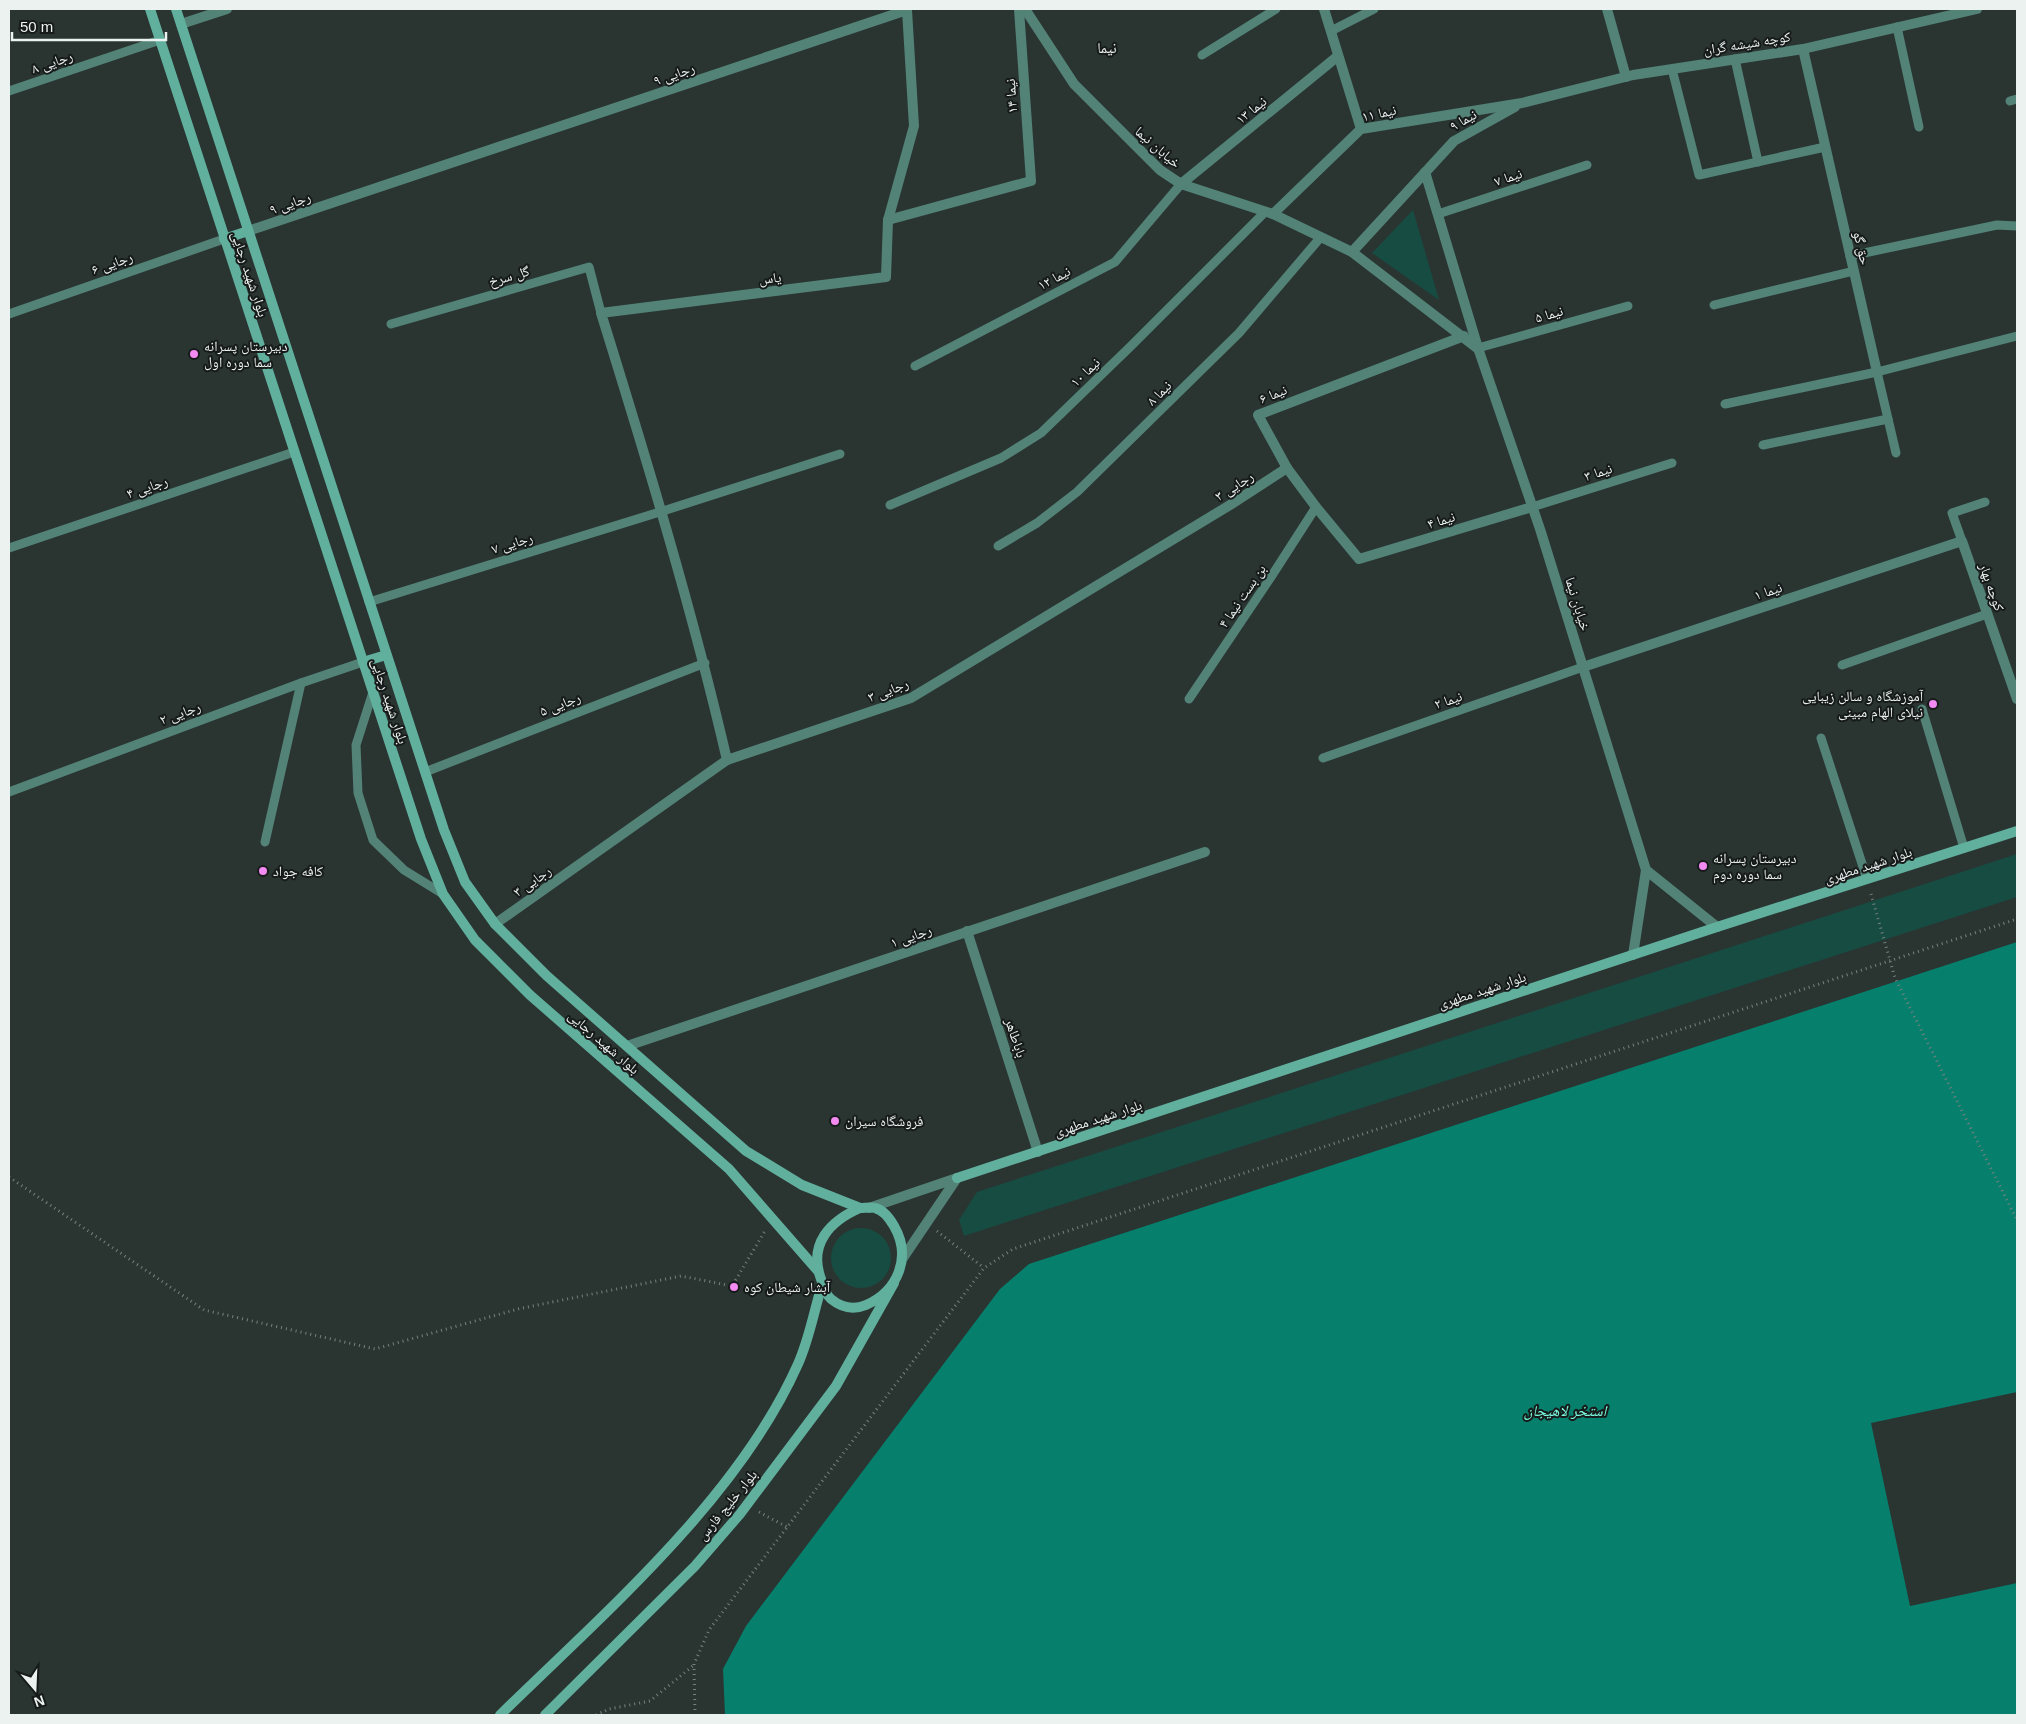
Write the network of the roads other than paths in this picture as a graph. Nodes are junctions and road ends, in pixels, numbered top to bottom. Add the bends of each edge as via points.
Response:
1 (150, 9) edge
2 (176, 9) edge
3 (227, 9) edge
4 (1018, 9) edge
5 (1025, 9) edge
6 (1276, 9) edge
7 (1324, 9) edge
8 (1374, 9) edge
9 (1607, 9) edge
10 (1976, 9) edge
11 (181, 24) junction
12 (1898, 27) junction
13 (1330, 31) junction
14 (160, 40) junction
15 (1803, 49) junction
16 (1202, 55) dead end
17 (1338, 56) junction
18 (1735, 59) junction
19 (1672, 69) junction
20 (1626, 77) junction
21 (9, 91) edge
22 (1522, 103) junction
23 (1919, 127) dead end
24 (1361, 129) junction
25 (1824, 147) junction
26 (1758, 162) junction
27 (1587, 166) dead end
28 (1425, 172) junction
29 (1181, 184) junction
30 (1269, 213) junction
31 (1438, 214) junction
32 (888, 220) junction
33 (2017, 226) edge
34 (248, 231) junction
35 (1320, 238) junction
36 (224, 239) junction
37 (1352, 252) junction
38 (1850, 256) junction
39 (1854, 271) junction
40 (1714, 305) dead end
41 (1628, 306) dead end
42 (601, 313) junction
43 (9, 314) edge
44 (391, 324) dead end
45 (1464, 336) junction
46 (2017, 336) edge
47 (1478, 348) junction
48 (915, 366) dead end
49 (1877, 372) junction
50 (1726, 404) dead end
51 (1888, 419) junction
52 (1763, 445) dead end
53 (294, 452) junction
54 (1896, 453) dead end
55 (840, 454) dead end
56 (1672, 463) dead end
57 (1287, 468) junction
58 (1984, 502) dead end
59 (890, 505) dead end
60 (1316, 507) junction
61 (1532, 507) junction
62 (662, 511) junction
63 (1962, 541) junction
64 (998, 546) dead end
65 (9, 548) edge
66 (1359, 559) joint
67 (369, 602) junction
68 (1987, 614) junction
69 (386, 655) junction
70 (362, 662) junction
71 (705, 662) junction
72 (1842, 665) dead end
73 (1583, 667) junction
74 (301, 683) junction
75 (373, 692) junction
76 (1189, 699) dead end
77 (2017, 699) edge
78 (1922, 710) dead end
79 (1821, 738) dead end
80 (1323, 758) dead end
81 (727, 760) junction
82 (425, 772) junction
83 (9, 792) edge
84 (2017, 831) edge
85 (265, 842) dead end
86 (1964, 848) junction
87 (1205, 852) dead end
88 (1646, 870) junction
89 (1867, 879) junction
90 (443, 894) junction
91 (495, 924) junction
92 (1717, 927) junction
93 (967, 931) junction
94 (1633, 955) junction
95 (627, 1046) junction
96 (1038, 1152) junction
97 (957, 1178) junction
98 (865, 1208) junction
99 (903, 1258) junction
100 (818, 1271) junction
101 (894, 1283) junction
102 (822, 1285) junction
103 (500, 1715) edge
104 (545, 1715) edge

1 - 14 main road, بلوار شهید رجایی
2 - 11 main road, بلوار شهید رجایی
3 - 11 street
4 - 32 street, نیما ۱۴ via 1031,181
5 - 29 street, خیابان نیما via 1074,84 1144,156
6 - 16 lane
7 - 13 street
8 - 13 lane
9 - 20 street
10 - 12 street, کوچه شیشه گران
11 - 34 main road, بلوار شهید رجایی
12 - 15 street, کوچه شیشه گران
12 - 23 lane
13 - 17 street
14 - 21 lane, رجایی ۸
14 - 36 main road, بلوار شهید رجایی
15 - 18 street, کوچه شیشه گران
15 - 25 street, حق گو
17 - 24 street
17 - 29 street, نیما ۱۳
18 - 19 street, کوچه شیشه گران
18 - 26 lane
19 - 20 street, کوچه شیشه گران
19 - 26 lane via 1699,176
20 - 22 street, کوچه شیشه گران
22 - 24 street, نیما ۱۱
22 - 28 street, نیما ۹ via 1454,140
24 - 30 street, نیما ۱۱
25 - 26 lane
25 - 38 street, حق گو
27 - 31 lane, نیما ۷
28 - 31 street, خیابان نیما
28 - 37 street, نیما ۹
29 - 30 street, خیابان نیما
29 - 48 lane, نیما ۱۲ via 1115,262
30 - 35 street, خیابان نیما
30 - 59 lane, نیما ۱۰ via 1041,433 1000,458
31 - 47 street, خیابان نیما
32 - 34 street, رجایی ۹ via 914,126 907,10
32 - 42 street, یاس via 886,277
33 - 38 lane via 1997,225
34 - 36 main road
34 - 67 main road, بلوار شهید رجایی
35 - 37 street, خیابان نیما
35 - 64 lane, نیما ۸ via 1239,333 1077,492 1037,523
36 - 43 lane, رجایی ۶
36 - 53 main road, بلوار شهید رجایی
37 - 45 street, خیابان نیما
38 - 39 street, حق گو
39 - 40 lane
39 - 49 street, حق گو
41 - 47 lane, نیما ۵
42 - 44 lane, گل سرخ via 589,267
42 - 62 street
45 - 47 street, خیابان نیما
45 - 57 street, نیما ۶ via 1258,415
46 - 49 lane
47 - 61 street, خیابان نیما
49 - 50 lane
49 - 51 lane, حق گو
51 - 52 lane
51 - 54 lane, حق گو
53 - 65 lane, رجایی ۴
53 - 70 main road, بلوار شهید رجایی
55 - 62 lane, رجایی ۷
56 - 61 lane, نیما ۳
57 - 60 street, نیما ۶
57 - 81 street, رجایی ۳ via 911,698
58 - 63 lane via 1952,513
60 - 66 street, نیما ۶
60 - 76 lane, بن بست نیما ۴
61 - 66 street, نیما ۴
61 - 73 street, خیابان نیما
62 - 67 lane, رجایی ۷
62 - 71 street
63 - 68 street, کوچه بهار
63 - 73 street, نیما ۱
67 - 69 main road, بلوار شهید رجایی
68 - 72 lane
68 - 77 street, کوچه بهار
69 - 70 main road
69 - 82 main road, بلوار شهید رجایی
70 - 74 lane, رجایی ۲
70 - 75 main road, بلوار شهید رجایی
71 - 81 street
71 - 82 lane, رجایی ۵
73 - 80 lane, نیما ۲
73 - 88 street, خیابان نیما
74 - 83 lane, رجایی ۲
74 - 85 lane
75 - 90 main road, بلوار شهید رجایی via 421,839
75 - 90 lane via 356,745 358,793 373,840 404,870
78 - 86 lane
79 - 89 lane
81 - 91 street, رجایی ۳
82 - 91 main road, بلوار شهید رجایی via 465,882
84 - 86 main road, بلوار شهید مطهری
86 - 89 main road, بلوار شهید مطهری
87 - 93 street, رجایی ۱
88 - 92 street
88 - 94 street, خیابان نیما
89 - 92 main road, بلوار شهید مطهری
90 - 100 main road, بلوار شهید رجایی via 476,940 530,995 729,1169
91 - 95 main road, بلوار شهید رجایی via 547,976
92 - 94 main road, بلوار شهید مطهری
93 - 95 street, رجایی ۱
93 - 96 street, باباطاهر
94 - 96 main road, بلوار شهید مطهری
95 - 98 main road, بلوار شهید رجایی via 746,1151 802,1185
96 - 97 main road, بلوار شهید مطهری
97 - 98 street
97 - 99 street
98 - 99 main road via 876,1208 889,1218 902,1245
98 - 100 main road via 846,1214 825,1232 817,1258
99 - 101 main road
100 - 102 main road
101 - 102 main road via 879,1297 859,1308 843,1308 830,1298
101 - 104 main road, بلوار خلیج فارس via 836,1386 740,1514 695,1566
102 - 103 main road, بلوار خلیج فارس via 798,1364 765,1427 720,1489 672,1545

